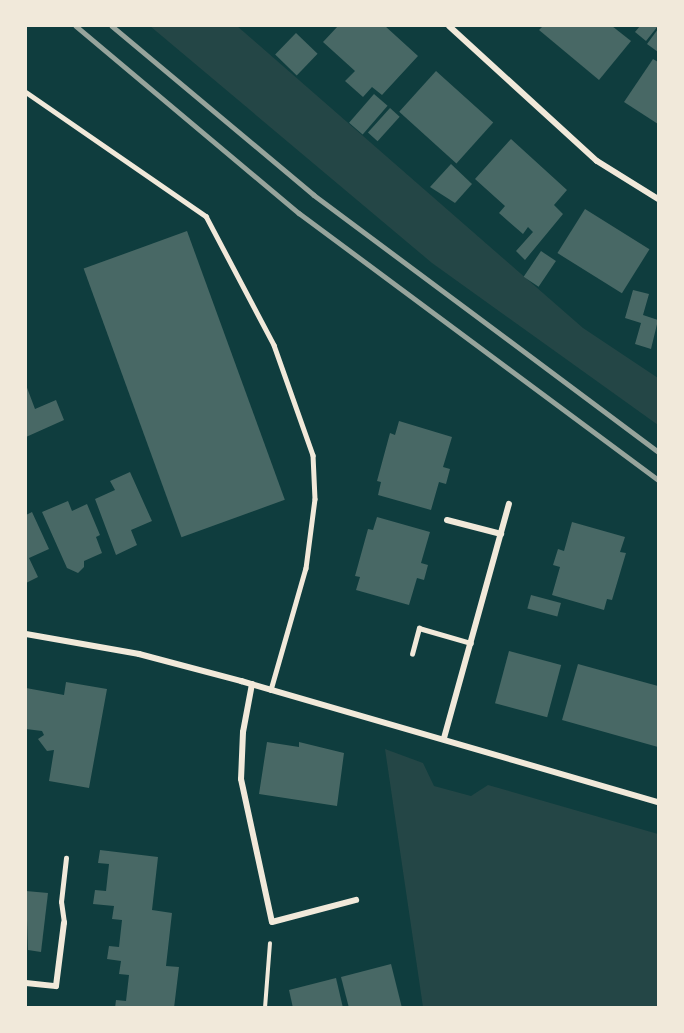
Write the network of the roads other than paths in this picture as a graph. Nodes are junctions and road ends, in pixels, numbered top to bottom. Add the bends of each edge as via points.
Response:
1 (449, 26) edge
2 (26, 92) edge
3 (658, 199) edge
4 (509, 504) dead end
5 (447, 519) dead end
6 (501, 534) junction
7 (26, 634) edge
8 (471, 643) junction
9 (412, 654) dead end
10 (252, 684) junction
11 (271, 690) junction
12 (444, 738) junction
13 (658, 802) edge
14 (66, 858) dead end
15 (356, 900) dead end
16 (64, 923) joint
17 (26, 982) edge

1 - 3 street via 597,161
2 - 11 lane via 206,216 274,345 314,455 315,499 306,568
4 - 6 street
5 - 6 street
6 - 8 street
7 - 10 street via 139,654
8 - 9 lane via 419,628
8 - 12 street
10 - 11 street
10 - 15 street via 243,732 241,779 272,922
11 - 12 street
12 - 13 street
14 - 16 lane via 60,902
16 - 17 street via 56,986

